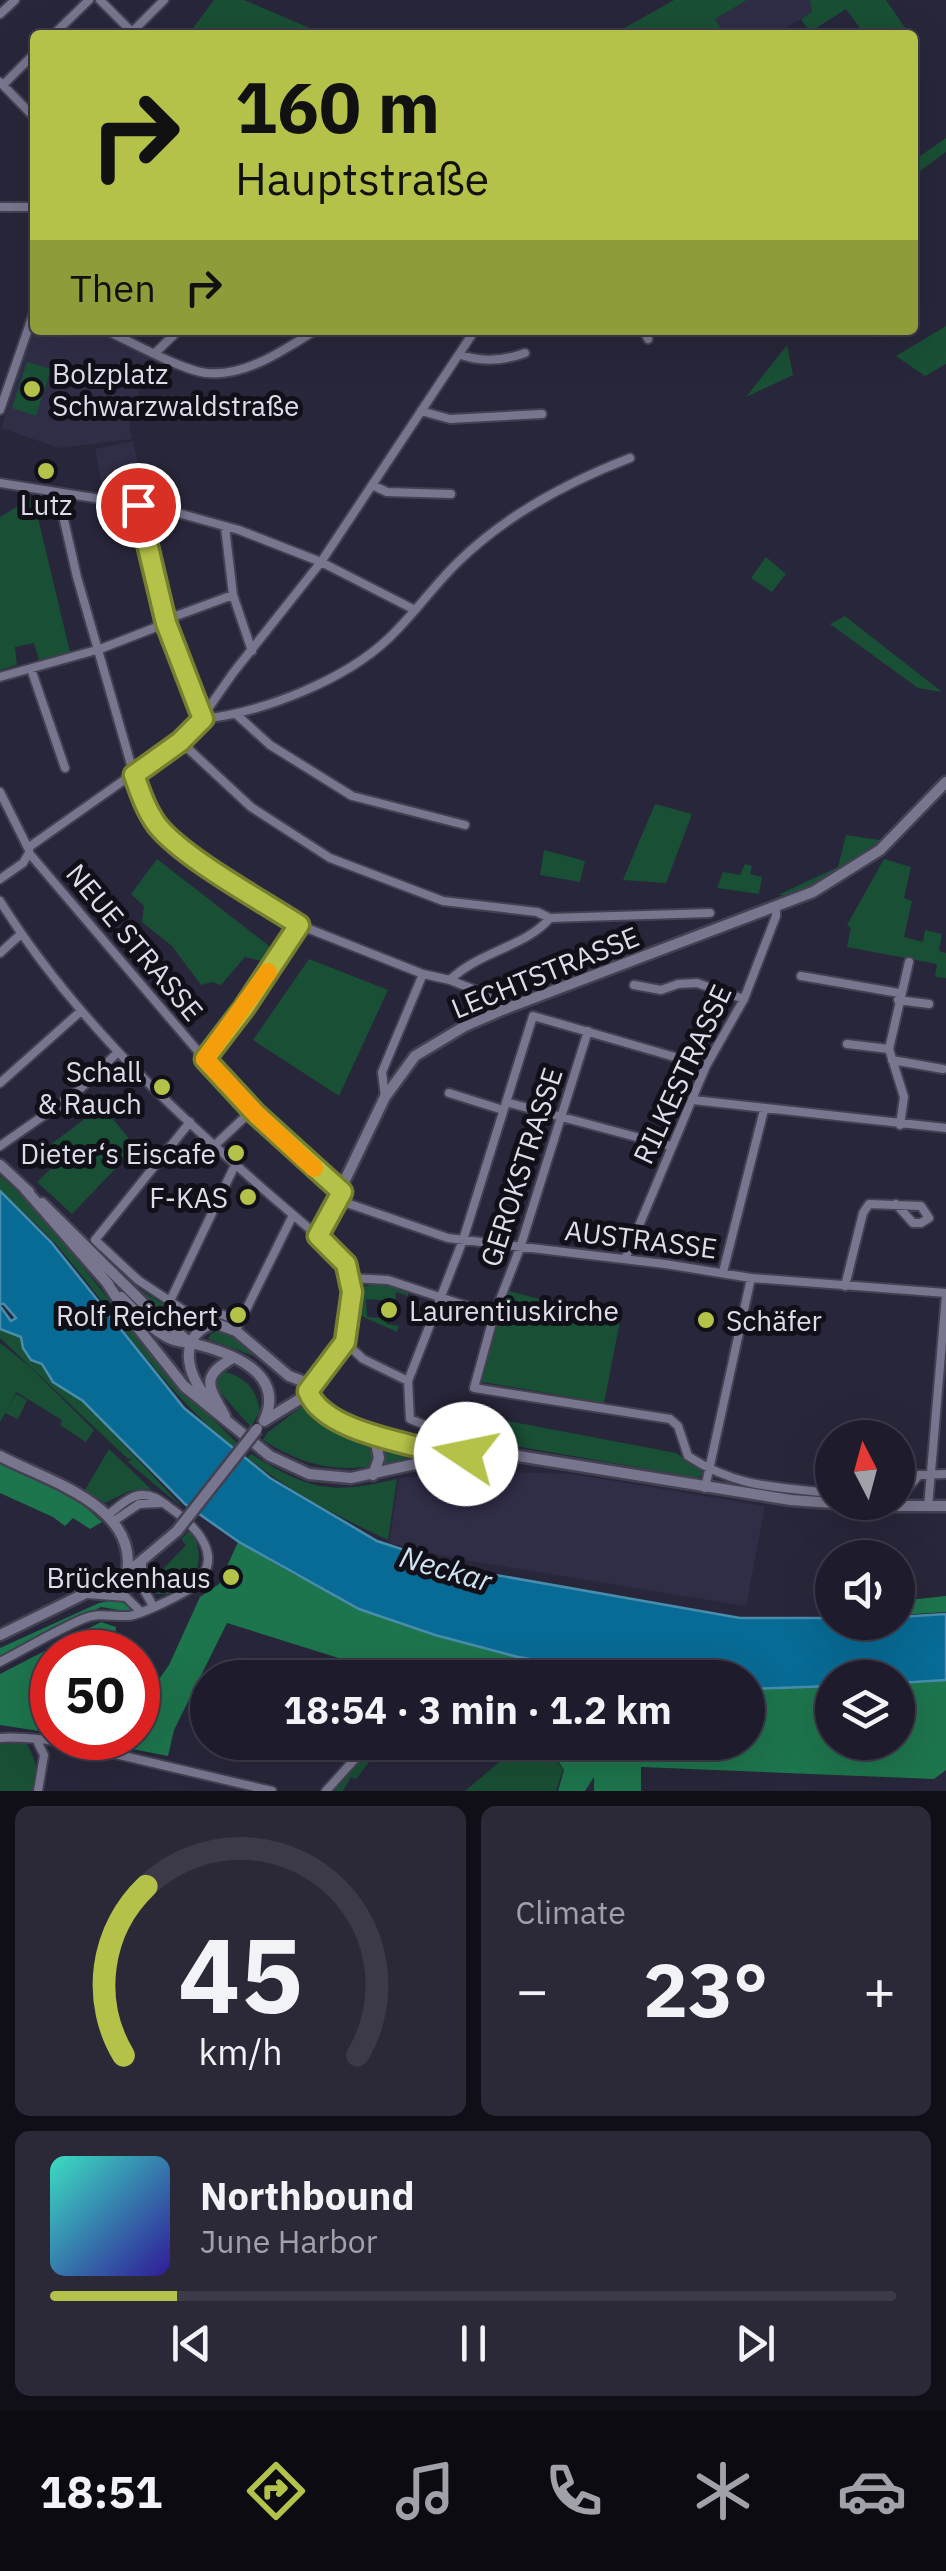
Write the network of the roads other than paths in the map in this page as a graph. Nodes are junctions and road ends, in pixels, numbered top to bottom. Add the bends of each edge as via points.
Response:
1 (14, 0) edge
2 (100, 0) edge
3 (164, 0) edge
4 (83, 2) edge
5 (0, 14) edge
6 (58, 30) edge
7 (127, 30) edge
8 (135, 30) edge
9 (30, 58) edge
10 (2, 83) edge
11 (30, 113) edge
12 (0, 207) edge
13 (30, 207) edge
14 (30, 320) edge
15 (116, 335) edge
16 (174, 335) edge
17 (308, 335) edge
18 (472, 335) edge
19 (155, 353) junction
20 (525, 353) dead end
21 (461, 355) junction
22 (4, 385) edge
23 (0, 410) edge
24 (421, 411) junction
25 (542, 414) dead end
26 (630, 458) dead end
27 (0, 483) edge
28 (374, 486) junction
29 (58, 494) junction
30 (452, 494) dead end
31 (138, 505) junction
32 (225, 527) junction
33 (322, 562) junction
34 (233, 596) junction
35 (414, 610) junction
36 (166, 623) junction
37 (100, 649) junction
38 (252, 651) junction
39 (31, 669) junction
40 (0, 676) edge
41 (237, 715) junction
42 (203, 719) junction
43 (180, 742) junction
44 (65, 768) dead end
45 (134, 775) junction
46 (946, 782) edge
47 (0, 792) edge
48 (465, 825) dead end
49 (29, 850) junction
50 (0, 879) edge
51 (0, 901) edge
52 (776, 907) junction
53 (710, 912) dead end
54 (550, 918) junction
55 (299, 925) junction
56 (21, 934) junction
57 (0, 953) edge
58 (909, 962) dead end
59 (423, 974) junction
60 (801, 976) dead end
61 (450, 980) junction
62 (634, 985) dead end
63 (899, 996) junction
64 (494, 997) dead end
65 (744, 999) junction
66 (929, 1004) dead end
67 (80, 1011) junction
68 (588, 1031) junction
69 (847, 1044) dead end
70 (890, 1049) junction
71 (118, 1052) junction
72 (205, 1059) junction
73 (892, 1060) junction
74 (706, 1066) junction
75 (944, 1069) dead end
76 (0, 1084) edge
77 (450, 1093) dead end
78 (384, 1097) junction
79 (693, 1100) junction
80 (504, 1106) junction
81 (764, 1110) junction
82 (247, 1115) dead end
83 (561, 1118) junction
84 (190, 1122) junction
85 (900, 1124) junction
86 (946, 1128) edge
87 (215, 1145) junction
88 (0, 1146) edge
89 (670, 1146) junction
90 (236, 1163) junction
91 (0, 1165) edge
92 (24, 1189) junction
93 (340, 1196) junction
94 (896, 1204) dead end
95 (293, 1215) junction
96 (318, 1236) junction
97 (463, 1240) junction
98 (520, 1248) junction
99 (625, 1259) junction
100 (723, 1272) junction
101 (351, 1278) junction
102 (751, 1278) junction
103 (107, 1283) junction
104 (845, 1286) junction
105 (946, 1294) edge
106 (440, 1297) junction
107 (169, 1303) junction
108 (494, 1315) junction
109 (239, 1329) junction
110 (345, 1342) junction
111 (190, 1343) junction
112 (233, 1358) junction
113 (943, 1364) edge
114 (408, 1380) junction
115 (311, 1388) junction
116 (226, 1420) junction
117 (264, 1421) junction
118 (374, 1434) junction
119 (451, 1436) dead end
120 (0, 1456) edge
121 (452, 1456) junction
122 (710, 1470) junction
123 (932, 1474) junction
124 (946, 1474) edge
125 (374, 1475) junction
126 (915, 1480) edge
127 (705, 1488) junction
128 (815, 1492) edge
129 (946, 1506) edge
130 (928, 1507) junction
131 (111, 1518) junction
132 (126, 1548) junction
133 (146, 1560) junction
134 (127, 1573) junction
135 (88, 1594) junction
136 (152, 1606) junction
137 (142, 1612) junction
138 (0, 1635) edge
139 (0, 1662) edge
140 (0, 1738) edge
141 (30, 1740) edge
142 (43, 1760) edge
143 (141, 1760) edge
144 (355, 1760) edge
145 (38, 1791) edge
146 (272, 1791) edge
147 (326, 1791) edge

1 - 5 street
2 - 7 street
3 - 8 street
4 - 6 street
9 - 10 street
10 - 11 street
12 - 13 street
14 - 22 street
15 - 19 street
16 - 19 street
17 - 19 street via 242,369 206,373
18 - 21 street
20 - 21 street via 478,360
21 - 24 street
22 - 23 street
24 - 25 street via 450,418
24 - 28 street
26 - 35 street via 520,515 456,564
27 - 29 street
28 - 30 street
28 - 33 street
29 - 31 street
29 - 37 street
31 - 32 street
31 - 36 street
32 - 33 street
32 - 34 street
33 - 35 street
33 - 38 street
34 - 36 street
34 - 38 street
35 - 41 street via 364,658
36 - 37 street
36 - 42 street
37 - 39 street
37 - 45 street
38 - 42 street
39 - 40 street
39 - 44 street
41 - 42 street
41 - 48 street via 352,796
42 - 43 street
43 - 45 street
43 - 54 street via 251,807 330,858 443,901
45 - 49 street
45 - 55 street via 165,834
46 - 52 main road, LECHTSTRASSE via 863,863
47 - 49 street, NEUE STRASSE
49 - 50 street
49 - 72 street, NEUE STRASSE
51 - 56 street
52 - 65 street, RILKESTRASSE
52 - 78 main road, LECHTSTRASSE via 465,1026 416,1056
53 - 54 street
54 - 61 street
55 - 59 street
55 - 72 street
56 - 57 street
56 - 67 street
58 - 63 street
59 - 61 street
59 - 78 street via 382,1072
60 - 63 street
61 - 64 street
62 - 65 street via 662,990 696,984
63 - 66 street
63 - 70 street
65 - 74 street, RILKESTRASSE
67 - 71 street
67 - 76 street
68 - 74 street
68 - 80 street via 532,1016
68 - 83 street, GEROKSTRASSE
69 - 70 street
70 - 73 street
71 - 84 street
71 - 88 street via 76,1093
72 - 93 street, NEUE STRASSE
73 - 75 street
73 - 85 street via 904,1097
74 - 79 street, RILKESTRASSE
77 - 80 street
78 - 93 main road, LECHTSTRASSE
79 - 81 street
79 - 89 street, RILKESTRASSE
80 - 83 street
80 - 97 street
81 - 85 street
81 - 100 street
82 - 87 street
83 - 89 street
83 - 98 street, GEROKSTRASSE
84 - 87 street
84 - 107 street via 95,1240
85 - 86 street
87 - 90 street
89 - 99 street, RILKESTRASSE
90 - 95 street
90 - 107 street
91 - 92 main road
92 - 103 main road
92 - 111 main road
93 - 96 main road, LECHTSTRASSE
93 - 97 street, AUSTRASSE
94 - 104 street via 869,1204 863,1213
95 - 96 street
95 - 109 street
96 - 101 main road
97 - 98 street, AUSTRASSE
97 - 106 street
98 - 99 street, AUSTRASSE
98 - 108 street, GEROKSTRASSE
99 - 100 street, AUSTRASSE
100 - 102 street, AUSTRASSE
101 - 106 street via 388,1280
101 - 110 main road
102 - 104 street, AUSTRASSE
102 - 122 street
103 - 111 main road via 170,1340
103 - 116 main road via 184,1386
104 - 105 street, AUSTRASSE
105 - 113 street
106 - 108 street
106 - 114 street
107 - 109 street via 194,1318 224,1314
108 - 122 street, GEROKSTRASSE via 474,1388 670,1418 688,1456
109 - 111 main road via 214,1323
109 - 115 main road
110 - 114 street
110 - 115 main road
111 - 112 main road
111 - 116 main road via 193,1379
112 - 116 main road via 214,1370 208,1386
112 - 117 main road via 265,1379 270,1403
113 - 123 street
114 - 119 street via 410,1419
115 - 117 main road
115 - 118 main road via 313,1403 325,1415
116 - 125 main road via 291,1468 329,1478
117 - 133 main road, bridge
118 - 121 main road
118 - 125 main road
120 - 131 main road
121 - 125 main road
121 - 127 main road via 512,1454
122 - 127 street
122 - 128 street via 742,1482
123 - 124 street
123 - 126 street
123 - 130 street
127 - 130 main road via 830,1504
129 - 130 main road
131 - 132 main road
131 - 136 street via 140,1495 156,1498 206,1542 209,1556 194,1586
132 - 133 main road
132 - 134 main road
133 - 134 main road
133 - 136 street via 143,1588
134 - 135 main road
135 - 137 street via 126,1597
135 - 138 main road
136 - 137 street
137 - 139 street via 84,1618
140 - 141 street
142 - 145 street
143 - 146 street
144 - 147 street

